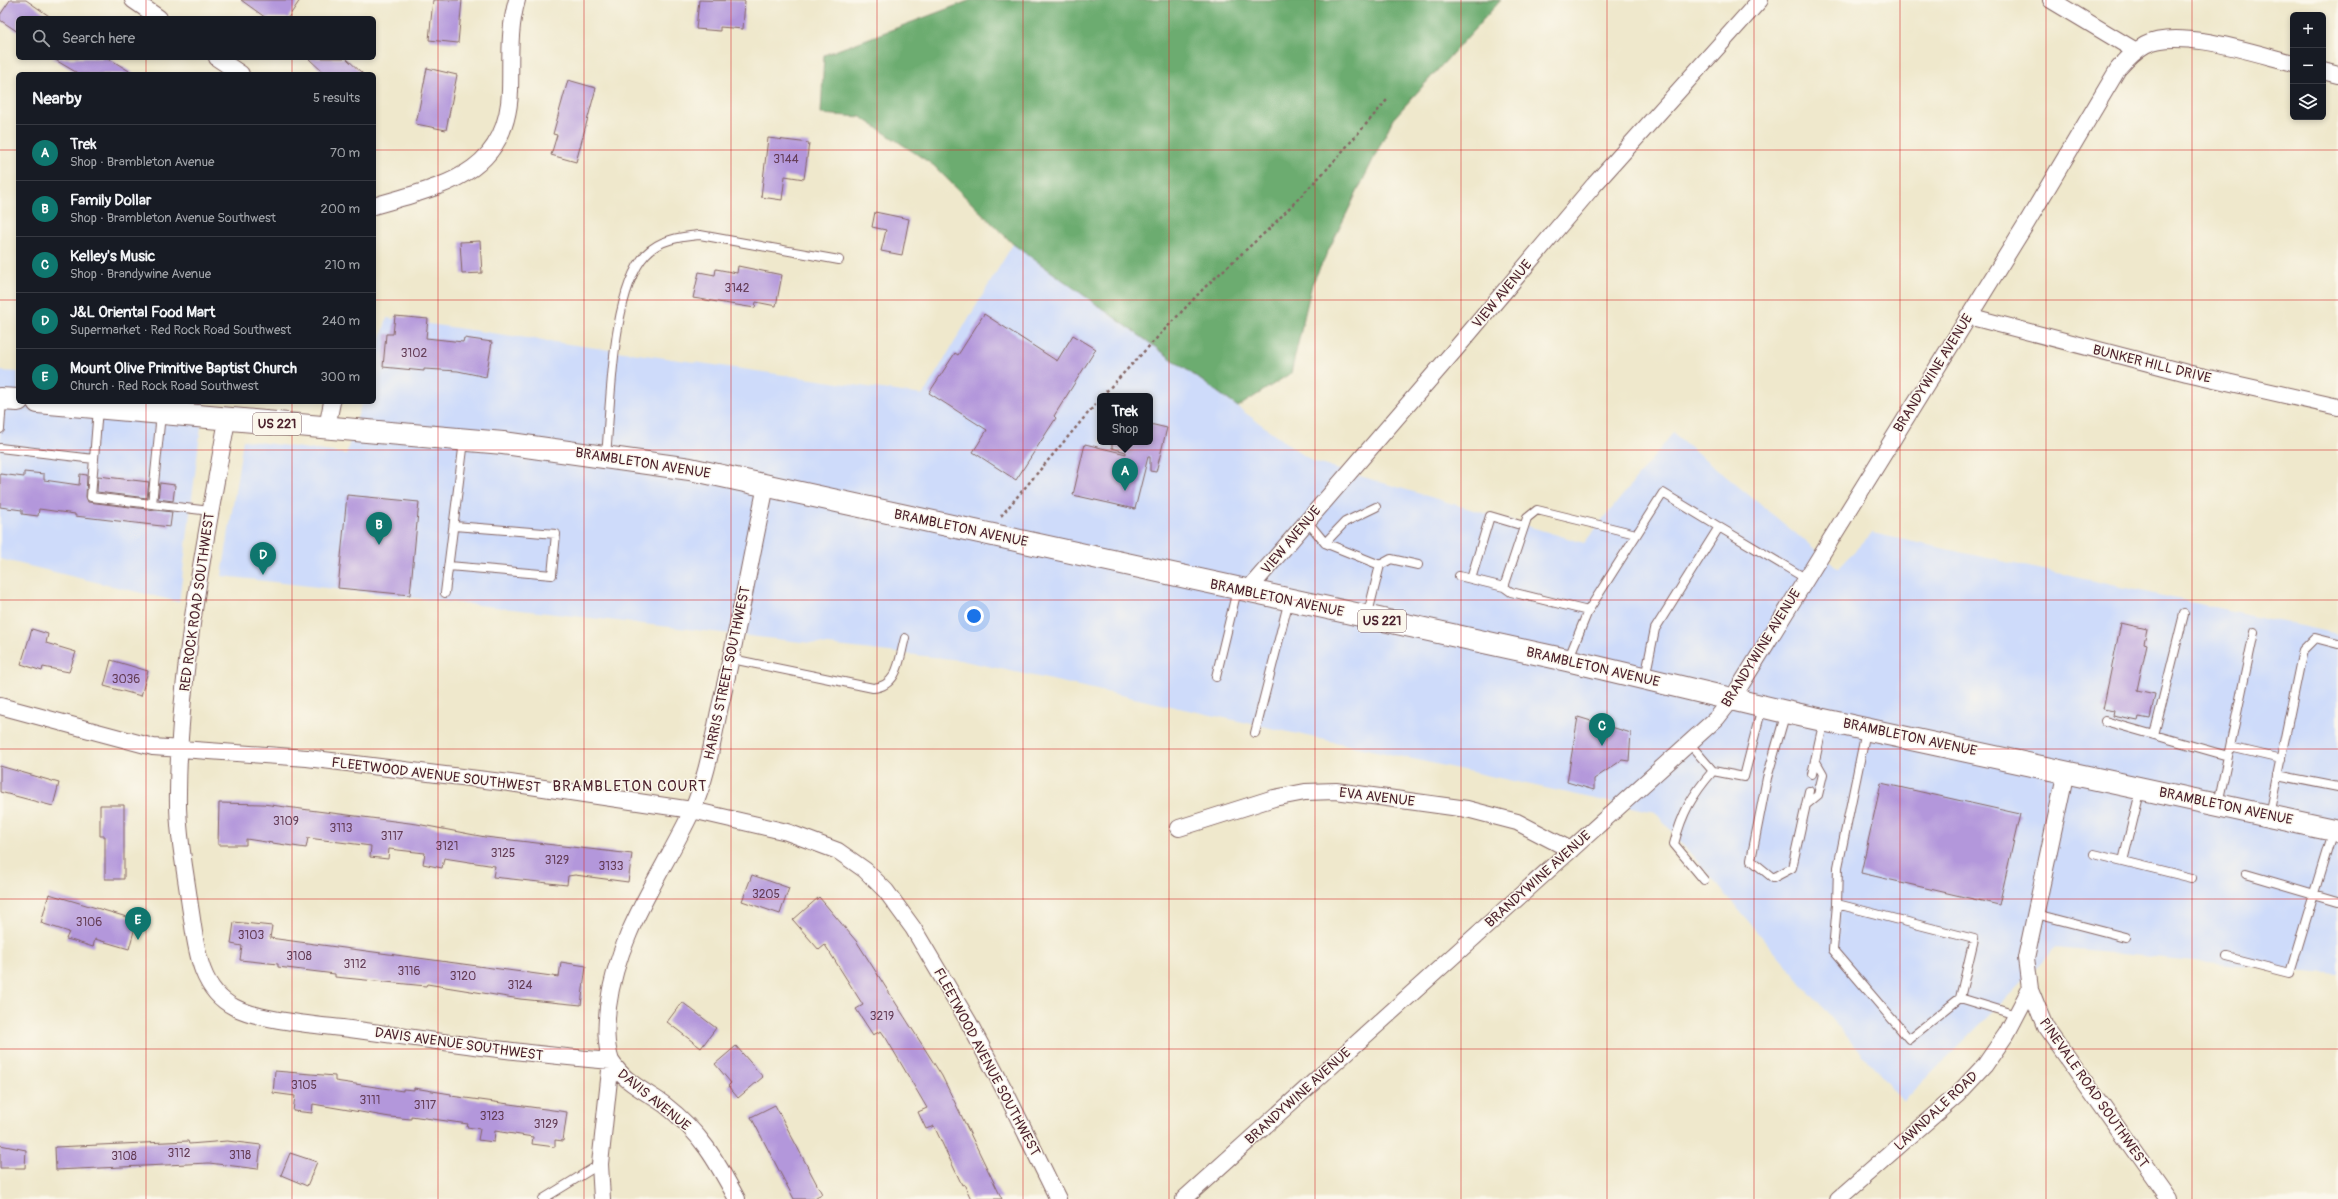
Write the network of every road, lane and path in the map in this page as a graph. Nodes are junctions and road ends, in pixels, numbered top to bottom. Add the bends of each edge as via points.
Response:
1 (133, 0) edge
2 (517, 0) edge
3 (1760, 0) edge
4 (2051, 0) edge
5 (156, 16) edge
6 (2136, 51) junction
7 (220, 60) edge
8 (2290, 62) edge
9 (238, 72) edge
10 (2326, 72) edge
11 (2338, 75) edge
12 (1387, 100) dead end
13 (376, 205) edge
14 (839, 260) dead end
15 (1968, 316) junction
16 (1105, 393) edge
17 (7, 399) edge
18 (1097, 403) edge
19 (62, 404) edge
20 (332, 404) edge
21 (98, 407) junction
22 (2338, 407) edge
23 (161, 414) junction
24 (226, 420) junction
25 (326, 427) junction
26 (0, 429) edge
27 (464, 440) junction
28 (0, 448) edge
29 (606, 456) junction
30 (94, 459) junction
31 (766, 486) junction
32 (152, 504) junction
33 (1376, 507) dead end
34 (210, 511) junction
35 (1307, 521) junction
36 (454, 526) junction
37 (1524, 526) junction
38 (1718, 527) junction
39 (986, 533) junction
40 (1636, 534) junction
41 (1325, 543) junction
42 (1380, 565) junction
43 (1418, 565) dead end
44 (449, 566) junction
45 (1459, 576) dead end
46 (1471, 578) junction
47 (1805, 578) junction
48 (1504, 587) junction
49 (1242, 590) junction
50 (446, 593) dead end
51 (1289, 600) junction
52 (1588, 611) junction
53 (2184, 614) dead end
54 (1367, 618) junction
55 (2254, 632) dead end
56 (905, 638) dead end
57 (2338, 644) edge
58 (732, 659) junction
59 (1567, 660) junction
60 (1216, 677) dead end
61 (1645, 679) junction
62 (1732, 699) junction
63 (0, 706) edge
64 (1762, 706) junction
65 (1786, 712) junction
66 (1825, 719) junction
67 (2105, 721) dead end
68 (1867, 728) junction
69 (1255, 732) dead end
70 (2154, 735) junction
71 (1689, 743) junction
72 (2230, 747) junction
73 (180, 749) junction
74 (2228, 756) junction
75 (2281, 759) junction
76 (1815, 760) junction
77 (1713, 771) junction
78 (2066, 771) junction
79 (1812, 774) dead end
80 (2277, 775) junction
81 (2338, 787) edge
82 (2141, 788) junction
83 (1809, 791) dead end
84 (1806, 805) junction
85 (2218, 805) junction
86 (692, 810) junction
87 (2269, 816) junction
88 (1179, 828) dead end
89 (2335, 830) edge
90 (1571, 850) junction
91 (2094, 854) dead end
92 (2123, 861) junction
93 (2246, 874) dead end
94 (2192, 878) dead end
95 (1704, 880) dead end
96 (2314, 894) junction
97 (2338, 901) edge
98 (1837, 904) junction
99 (2036, 914) junction
100 (2125, 937) dead end
101 (2227, 957) dead end
102 (2030, 989) junction
103 (1960, 998) junction
104 (2016, 1015) junction
105 (307, 1023) joint
106 (611, 1061) junction
107 (600, 1164) junction
108 (542, 1199) edge
109 (602, 1199) edge
110 (737, 1199) edge
111 (1058, 1199) edge
112 (1184, 1199) edge
113 (1838, 1199) edge
114 (2168, 1199) edge

1 - 5 street
2 - 13 street via 509,44 510,92 499,141 468,172 447,184
3 - 35 street, VIEW AVENUE via 1599,179
4 - 6 street
6 - 8 street, BRANDYWINE AVENUE via 2146,44 2164,39 2188,39
6 - 15 street, BRANDYWINE AVENUE via 2118,70
7 - 9 street
10 - 11 street
12 - 16 path via 1328,168 1270,228 1205,287
14 - 29 lane via 700,235 660,243 647,253 626,289 619,316
15 - 22 street, BUNKER HILL DRIVE via 2187,373
15 - 47 street, BRANDYWINE AVENUE
17 - 26 lane
18 - 39 path
19 - 21 main road, US 221
20 - 25 street
21 - 23 main road, US 221
21 - 30 lane
23 - 24 main road, US 221
23 - 32 lane
24 - 25 main road, US 221
24 - 34 street, RED ROCK ROAD SOUTHWEST
25 - 27 main road, BRAMBLETON AVENUE / US 221
27 - 29 main road, BRAMBLETON AVENUE / US 221
27 - 36 lane
28 - 30 lane
29 - 31 main road, BRAMBLETON AVENUE / US 221 via 690,469
30 - 32 lane via 91,497
31 - 39 main road, BRAMBLETON AVENUE / US 221
31 - 58 street, HARRIS STREET SOUTHWEST
32 - 34 lane
33 - 41 lane via 1345,522
34 - 73 street, RED ROCK ROAD SOUTHWEST via 187,649
35 - 41 lane
35 - 49 street, VIEW AVENUE
36 - 44 lane
36 - 44 lane via 556,534 552,575
37 - 40 lane via 1527,518 1536,510
37 - 46 lane via 1490,516
37 - 48 lane
38 - 40 lane via 1663,493
38 - 47 lane
38 - 61 lane via 1655,629
39 - 49 main road, BRAMBLETON AVENUE / US 221
40 - 52 lane
41 - 42 lane
42 - 43 lane via 1391,559
42 - 54 lane
44 - 50 lane
45 - 46 lane
46 - 48 lane
47 - 62 street, BRANDYWINE AVENUE
48 - 52 lane via 1511,592
49 - 51 main road, BRAMBLETON AVENUE / US 221
49 - 60 lane
51 - 54 main road, BRAMBLETON AVENUE / US 221
51 - 69 lane
52 - 59 lane
53 - 70 lane
54 - 59 main road, BRAMBLETON AVENUE / US 221
55 - 72 lane
56 - 58 lane via 894,677 883,687 873,688
57 - 75 lane via 2315,638 2303,650
58 - 86 street, HARRIS STREET SOUTHWEST via 704,780
59 - 61 main road, BRAMBLETON AVENUE / US 221
61 - 62 main road, BRAMBLETON AVENUE / US 221
62 - 64 main road, BRAMBLETON AVENUE / US 221
62 - 71 street, BRANDYWINE AVENUE via 1717,718
63 - 73 street, FLEETWOOD AVENUE SOUTHWEST via 135,744
64 - 65 main road, BRAMBLETON AVENUE / US 221
64 - 77 lane via 1744,777
65 - 66 main road, BRAMBLETON AVENUE / US 221
65 - 84 lane via 1767,778 1750,860 1773,878 1792,868
66 - 68 main road, BRAMBLETON AVENUE / US 221
66 - 76 lane
67 - 70 lane
68 - 78 main road, BRAMBLETON AVENUE / US 221
68 - 98 lane via 1838,866
70 - 74 lane
71 - 77 lane
71 - 90 street, BRANDYWINE AVENUE
72 - 74 lane
72 - 75 lane
73 - 86 street, FLEETWOOD AVENUE SOUTHWEST via 315,759 510,783
73 - 105 street, RED ROCK ROAD SOUTHWEST via 178,795 182,850 198,956 206,978 217,994 232,1006 250,1014
74 - 85 lane
75 - 80 lane
76 - 79 lane
76 - 84 lane via 1823,774 1818,795
77 - 95 lane via 1696,791 1681,817 1674,844
78 - 82 main road, BRAMBLETON AVENUE / US 221
78 - 99 street, PINEVALE ROAD SOUTHWEST
80 - 81 lane
80 - 87 lane
82 - 85 main road, BRAMBLETON AVENUE / US 221
82 - 92 lane
83 - 84 lane
85 - 87 main road, BRAMBLETON AVENUE / US 221
86 - 106 street, HARRIS STREET SOUTHWEST via 630,929 618,959 610,989 606,1028 606,1047
86 - 111 street, FLEETWOOD AVENUE SOUTHWEST via 787,832 818,842 838,851 865,870 886,891 913,928 968,1021
87 - 89 main road, BRAMBLETON AVENUE / US 221
88 - 90 street, EVA AVENUE via 1274,798 1305,792 1336,791 1467,809 1517,822
89 - 96 lane
90 - 112 street, BRANDYWINE AVENUE
91 - 92 lane
92 - 94 lane
93 - 96 lane
96 - 97 lane
96 - 101 lane via 2290,973
98 - 103 lane via 1974,939
98 - 103 lane via 1833,950 1909,1039
99 - 100 lane
99 - 102 street, PINEVALE ROAD SOUTHWEST via 2026,958
102 - 104 street, LAWNDALE ROAD
102 - 114 street, PINEVALE ROAD SOUTHWEST via 2044,1026
103 - 104 lane
104 - 113 street, LAWNDALE ROAD via 1985,1065 1957,1095
105 - 106 street, DAVIS AVENUE SOUTHWEST via 543,1056
106 - 107 street, HARRIS STREET SOUTHWEST
106 - 110 street, DAVIS AVENUE via 624,1078 664,1105 690,1127 712,1153
107 - 108 lane
107 - 109 street, HARRIS STREET SOUTHWEST

